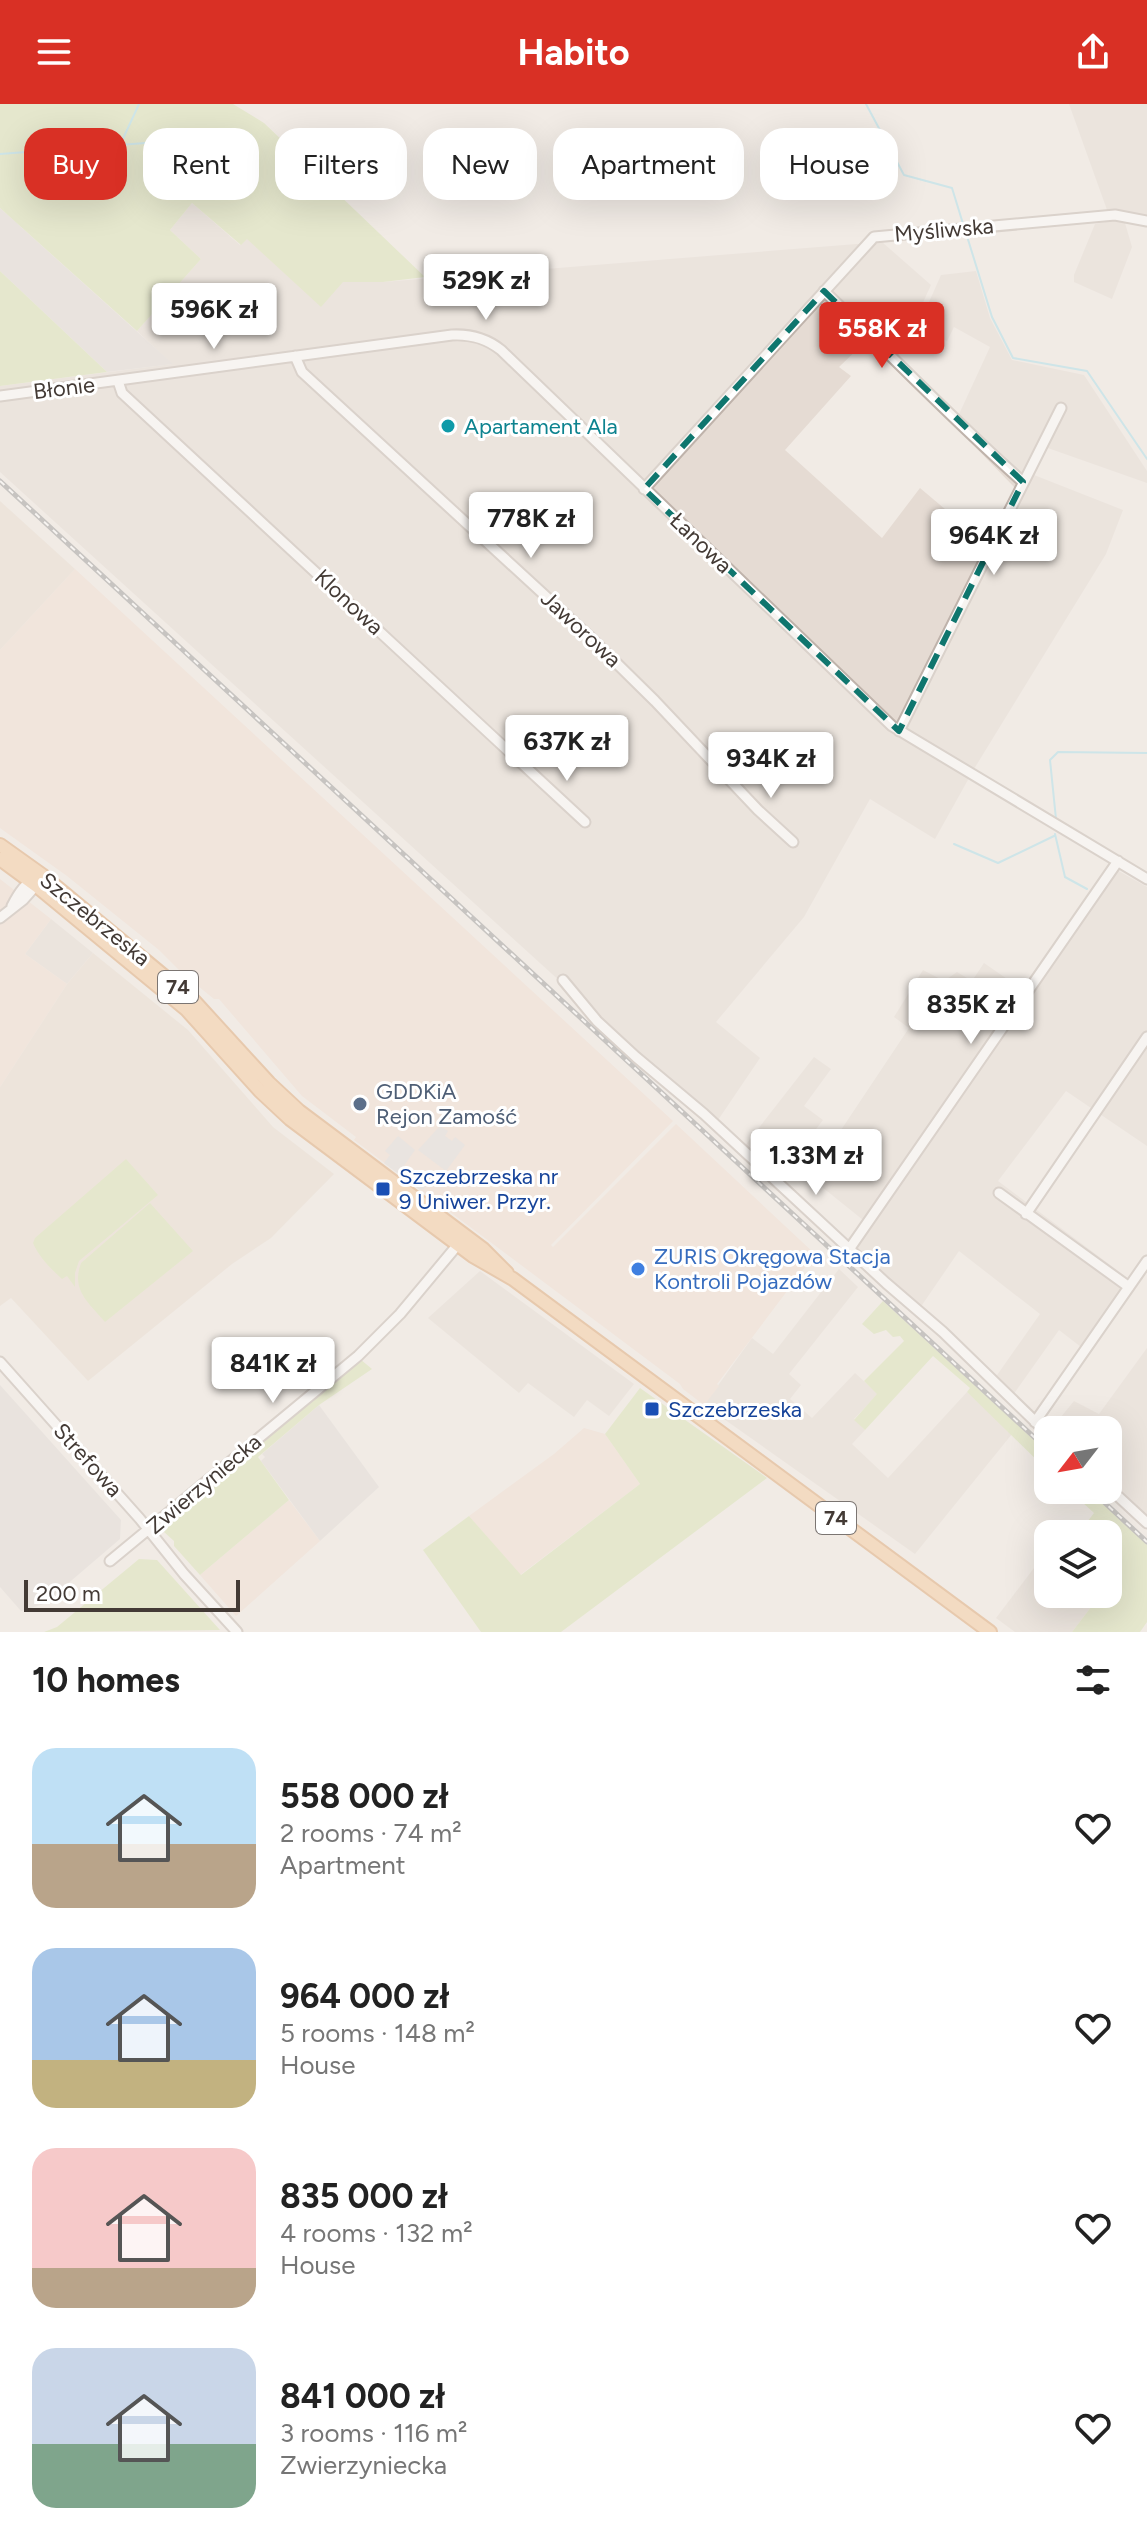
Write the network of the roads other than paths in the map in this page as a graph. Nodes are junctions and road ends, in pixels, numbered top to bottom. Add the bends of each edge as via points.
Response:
1 (1147, 221) edge
2 (824, 291) junction
3 (504, 353) joint
4 (295, 356) junction
5 (118, 381) junction
6 (0, 396) edge
7 (1061, 408) dead end
8 (1023, 482) junction
9 (644, 489) junction
10 (899, 731) junction
11 (585, 822) dead end
12 (793, 842) dead end
13 (0, 845) edge
14 (0, 859) edge
15 (1118, 861) junction
16 (1147, 879) edge
17 (37, 881) junction
18 (0, 918) edge
19 (563, 980) dead end
20 (1147, 1037) edge
21 (999, 1193) dead end
22 (1026, 1214) junction
23 (461, 1240) junction
24 (850, 1248) junction
25 (1147, 1261) edge
26 (1129, 1287) junction
27 (0, 1362) edge
28 (1039, 1416) edge
29 (1034, 1421) edge
30 (1122, 1500) edge
31 (1147, 1523) edge
32 (149, 1529) junction
33 (110, 1561) dead end
34 (237, 1632) edge
35 (990, 1632) edge

1 - 2 street, Myśliwska via 1115,215 874,237
2 - 8 street
2 - 9 street, Myśliwska
3 - 4 street, Błonie via 484,339 459,335
3 - 9 street, Łanowa
4 - 5 street, Błonie
4 - 12 street, Jaworowa via 302,372 589,636
5 - 6 street, Błonie
5 - 11 street, Klonowa via 122,393
7 - 8 street
8 - 10 street
9 - 10 street, Łanowa
10 - 15 street, Łanowa
13 - 17 main road, Szczebrzeska / 74
14 - 17 main road, Szczebrzeska / 74
15 - 16 street, Łanowa
15 - 24 street
17 - 18 street
17 - 23 main road, Szczebrzeska / 74 via 194,1001 292,1106
19 - 24 street via 597,1021
20 - 22 street
21 - 22 street
22 - 26 street
23 - 32 street, Zwierzyniecka via 358,1356
23 - 35 main road, Szczebrzeska / 74 via 499,1263 515,1281
24 - 29 street
25 - 26 street
26 - 28 street
27 - 32 street, Strefowa
30 - 31 street
32 - 33 street, Zwierzyniecka
32 - 34 street, Strefowa

